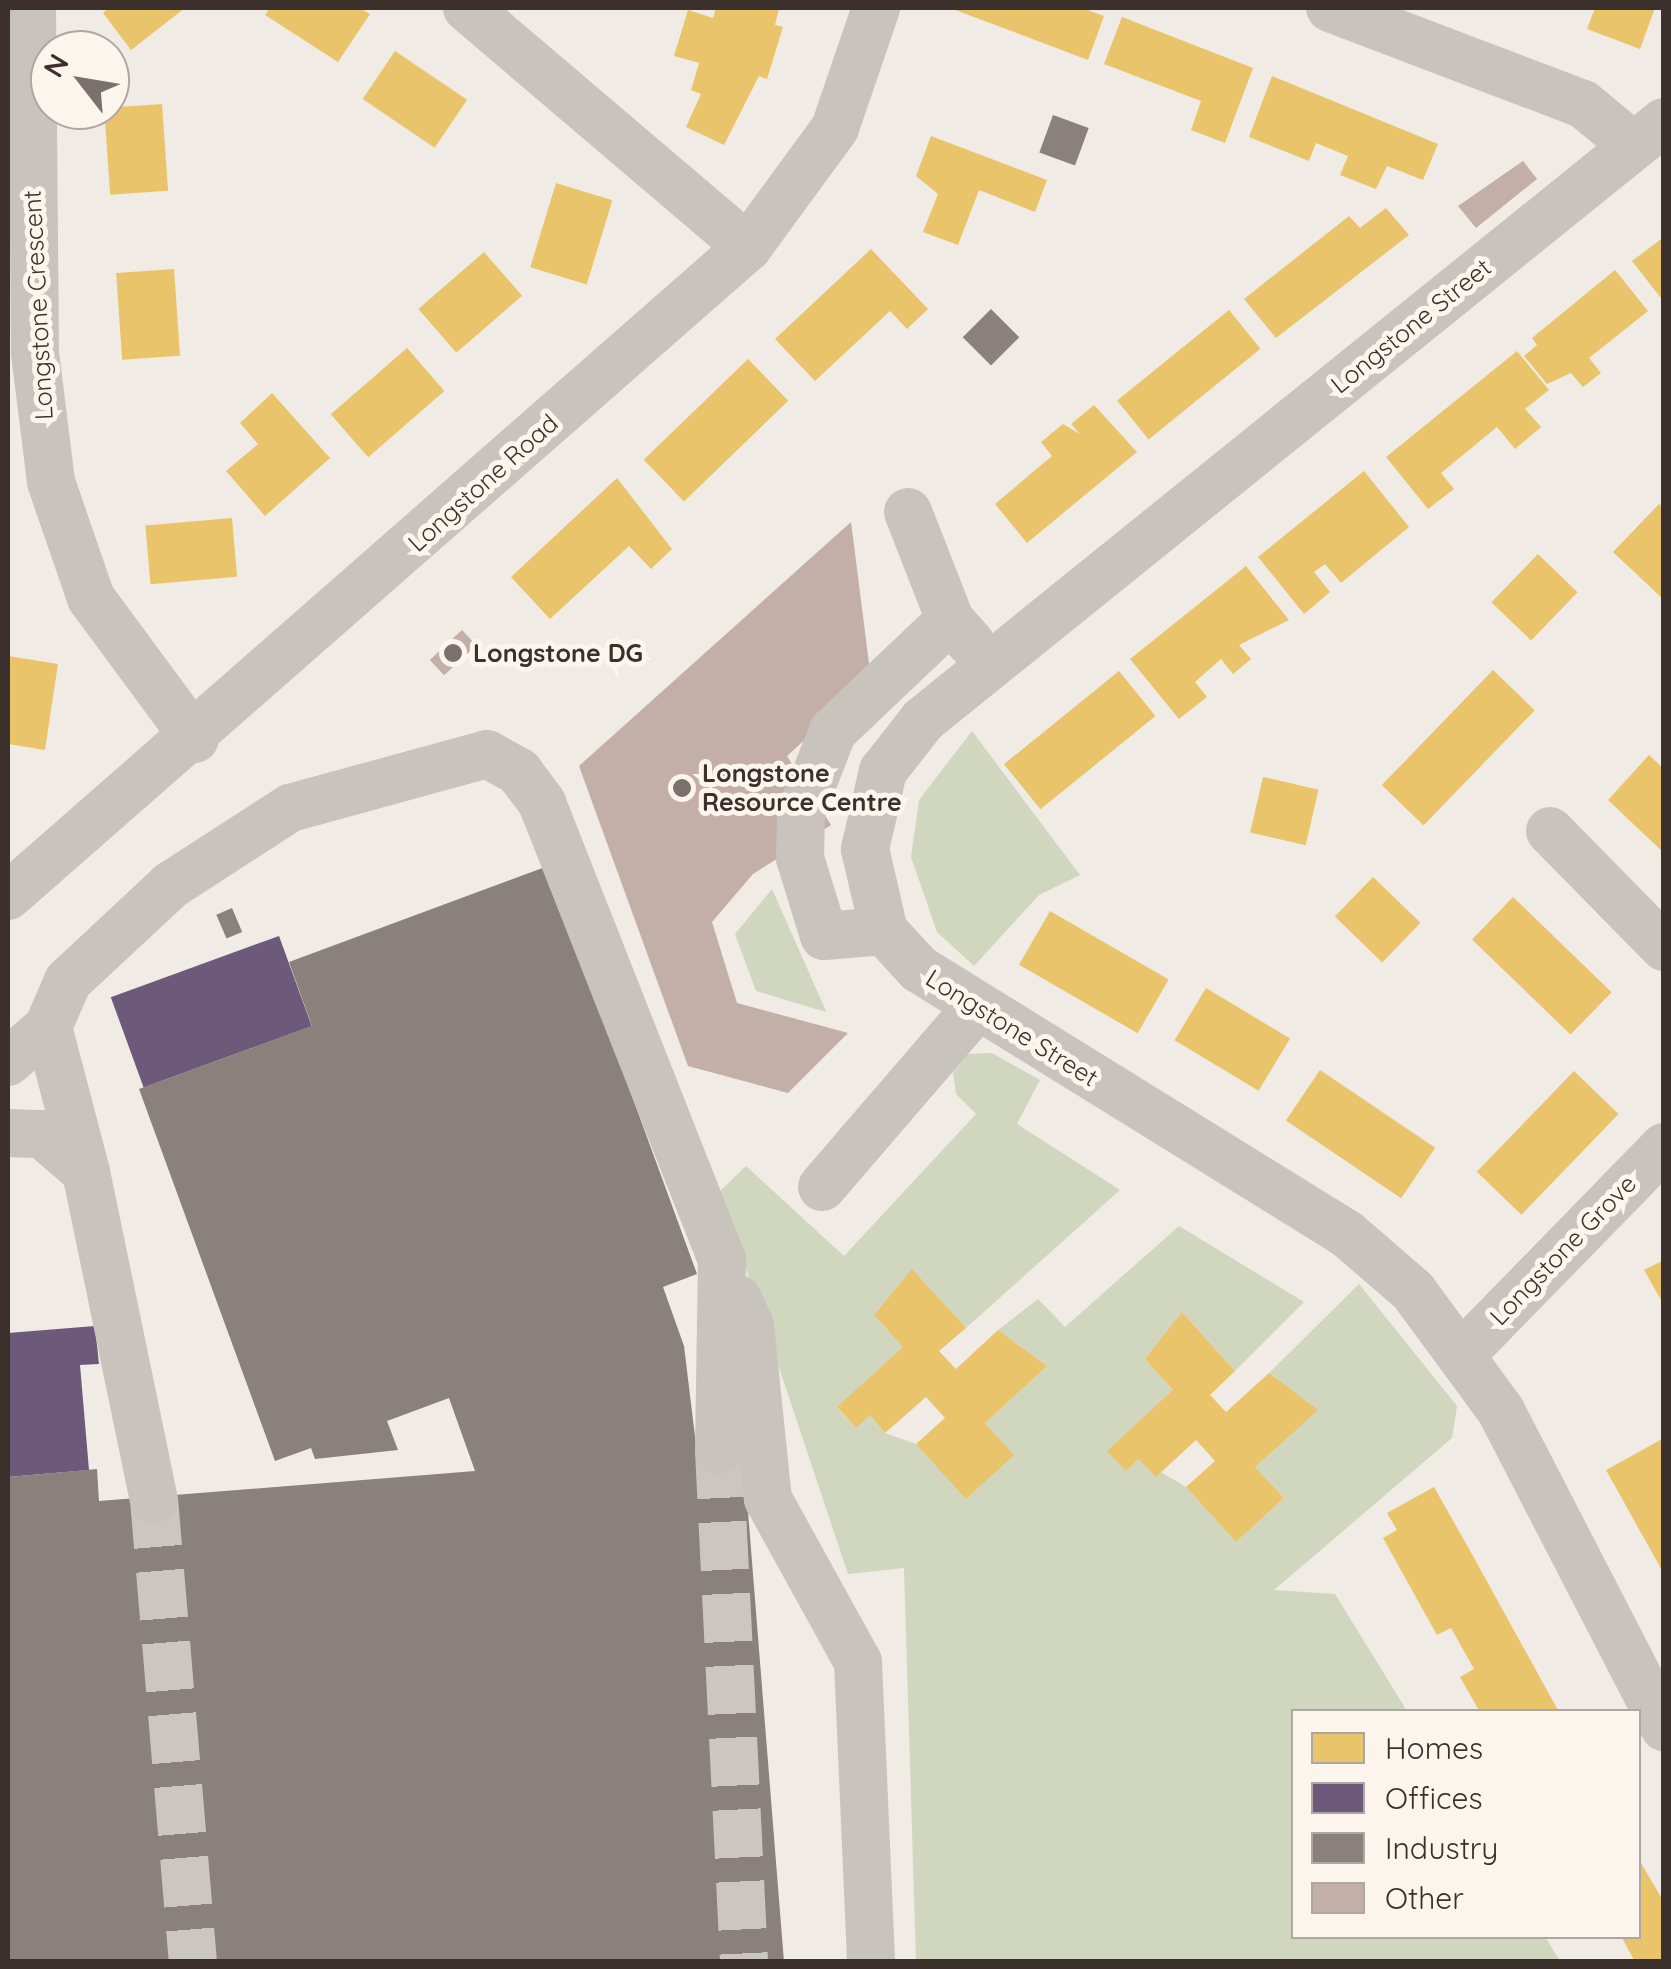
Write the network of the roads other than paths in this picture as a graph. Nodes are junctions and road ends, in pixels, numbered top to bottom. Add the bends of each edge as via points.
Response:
1 (32, 8) edge
2 (466, 8) edge
3 (876, 8) edge
4 (1330, 8) edge
5 (1649, 134) edge
6 (748, 247) junction
7 (908, 512) dead end
8 (950, 620) junction
9 (992, 665) junction
10 (196, 740) junction
11 (1550, 831) dead end
12 (8, 896) edge
13 (884, 932) junction
14 (1664, 947) edge
15 (975, 1009) junction
16 (48, 1026) junction
17 (8, 1062) edge
18 (8, 1133) edge
19 (1664, 1147) edge
20 (86, 1172) junction
21 (822, 1187) dead end
22 (722, 1259) junction
23 (1463, 1353) junction
24 (720, 1450) tunnel mouth
25 (154, 1499) tunnel mouth
26 (1664, 1727) edge
27 (871, 1962) edge

1 - 10 street, Longstone Crescent via 35,353 52,482 91,598
2 - 6 street
3 - 6 street, Longstone Road via 835,128
4 - 5 street
5 - 9 street, Longstone Street
6 - 10 street, Longstone Road
7 - 8 street
8 - 9 street
8 - 13 street via 833,731 801,814 800,858 824,936
9 - 13 street, Longstone Street via 923,720 883,771 865,849
10 - 12 street, Longstone Road
11 - 14 street
13 - 15 street, Longstone Street
15 - 21 street
15 - 23 street, Longstone Street via 1347,1234 1414,1291
16 - 17 street
16 - 20 street
16 - 22 street via 68,981 171,886 290,808 487,754 519,772 542,803
18 - 20 street via 42,1134
19 - 23 street, Longstone Grove
20 - 25 street
22 - 24 street
22 - 27 street via 750,1326 768,1499 858,1662
23 - 26 street, Longstone Street

